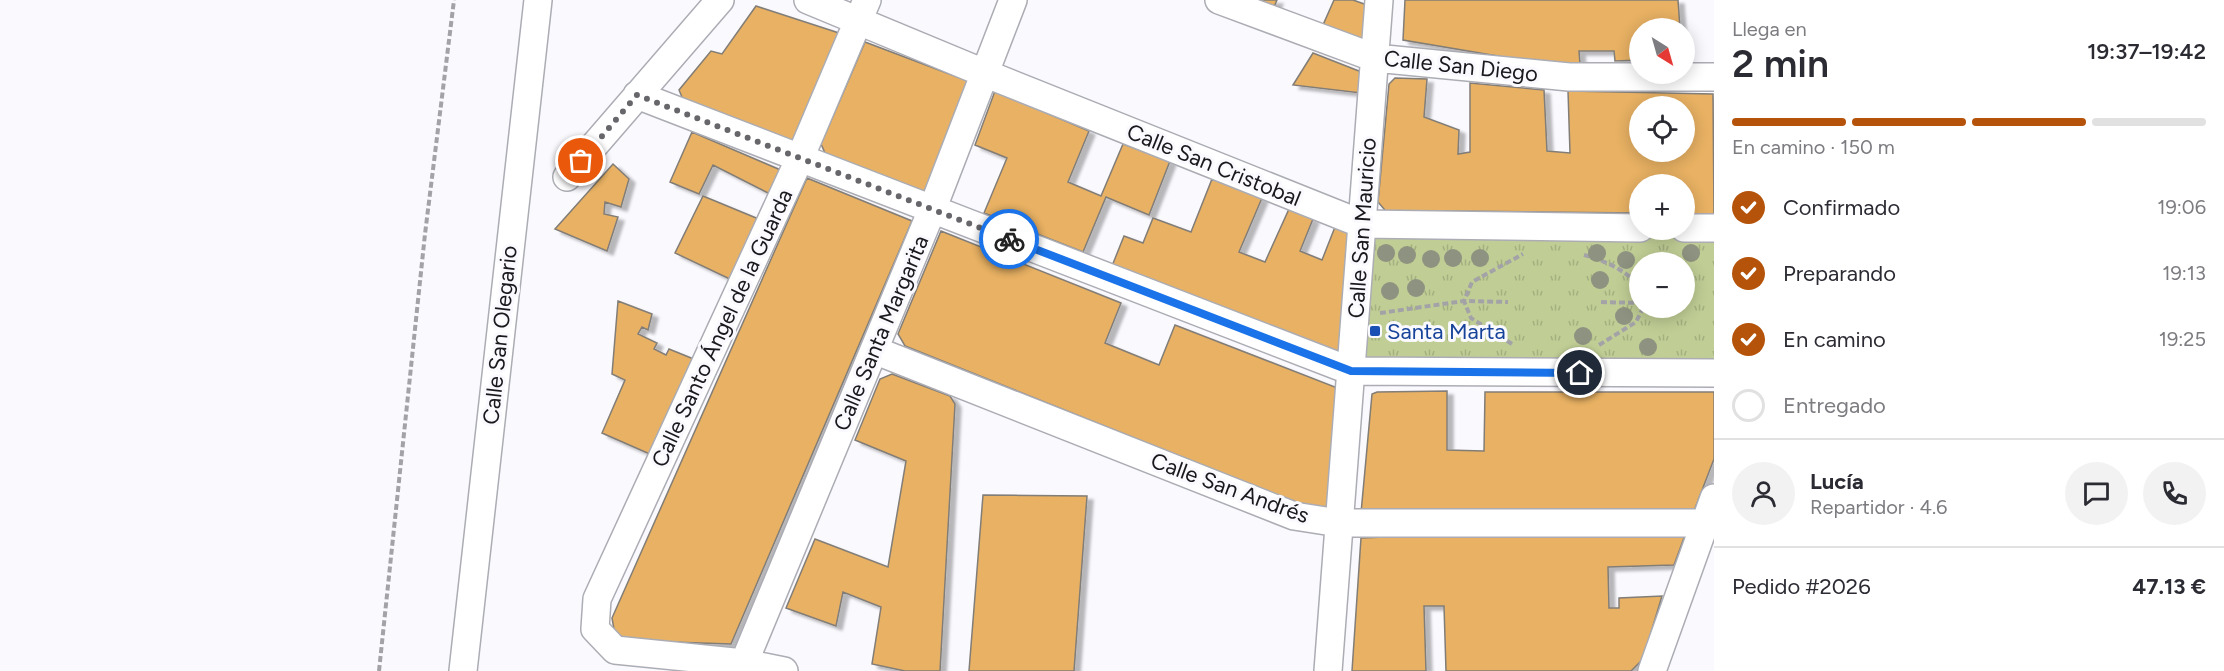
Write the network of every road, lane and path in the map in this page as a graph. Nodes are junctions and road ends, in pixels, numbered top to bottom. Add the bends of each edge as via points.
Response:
1 (454, 0) edge
2 (538, 0) edge
3 (720, 0) edge
4 (808, 0) edge
5 (1013, 0) edge
6 (1219, 0) edge
7 (1379, 0) edge
8 (862, 10) edge
9 (1375, 58) junction
10 (984, 73) junction
11 (1714, 77) edge
12 (637, 95) junction
13 (800, 158) junction
14 (567, 177) dead end
15 (932, 210) junction
16 (1362, 224) junction
17 (1551, 226) junction
18 (1629, 228) edge
19 (1695, 228) edge
20 (1714, 228) edge
21 (1581, 255) dead end
22 (1629, 275) edge
23 (1464, 301) junction
24 (1508, 302) dead end
25 (1601, 302) dead end
26 (1629, 303) edge
27 (1355, 316) junction
28 (1638, 318) edge
29 (1515, 347) dead end
30 (873, 350) junction
31 (1590, 350) dead end
32 (1351, 371) junction
33 (1714, 373) edge
34 (1711, 515) edge
35 (1339, 523) junction
36 (744, 663) junction
37 (379, 671) edge
38 (463, 671) edge
39 (784, 671) edge
40 (1328, 671) edge
41 (1652, 671) edge

1 - 37 path
2 - 38 street, Calle San Olegario
3 - 12 street
4 - 8 street, Calle San Cristobal
5 - 10 street, Calle Santa Margarita
6 - 9 street, Calle San Diego
7 - 9 street, Calle San Mauricio
8 - 10 street, Calle San Cristobal
8 - 13 street, Calle Santo Ángel de la Guarda
9 - 11 street, Calle San Diego via 1569,77
9 - 16 street, Calle San Mauricio
10 - 15 street, Calle Santa Margarita
10 - 16 street, Calle San Cristobal
12 - 13 street
12 - 14 street
13 - 15 street
13 - 36 street, Calle Santo Ángel de la Guarda via 597,599 595,628 615,650
15 - 30 street, Calle Santa Margarita
15 - 32 street
16 - 17 street, Calle San Cristobal
16 - 27 street, Calle San Mauricio
17 - 18 street, Calle San Cristobal
17 - 23 path via 1520,256 1472,282
19 - 20 street
21 - 22 path via 1600,259
23 - 24 path
23 - 27 path
23 - 29 path via 1471,318
25 - 26 path
27 - 32 street, Calle San Mauricio
28 - 31 path
30 - 35 street, Calle San Andrés via 1294,516
30 - 36 street, Calle Santa Margarita
32 - 33 street
32 - 35 street, Calle San Mauricio
34 - 35 street, Calle San Andrés
34 - 41 street
35 - 40 street, Calle San Mauricio
36 - 39 street

